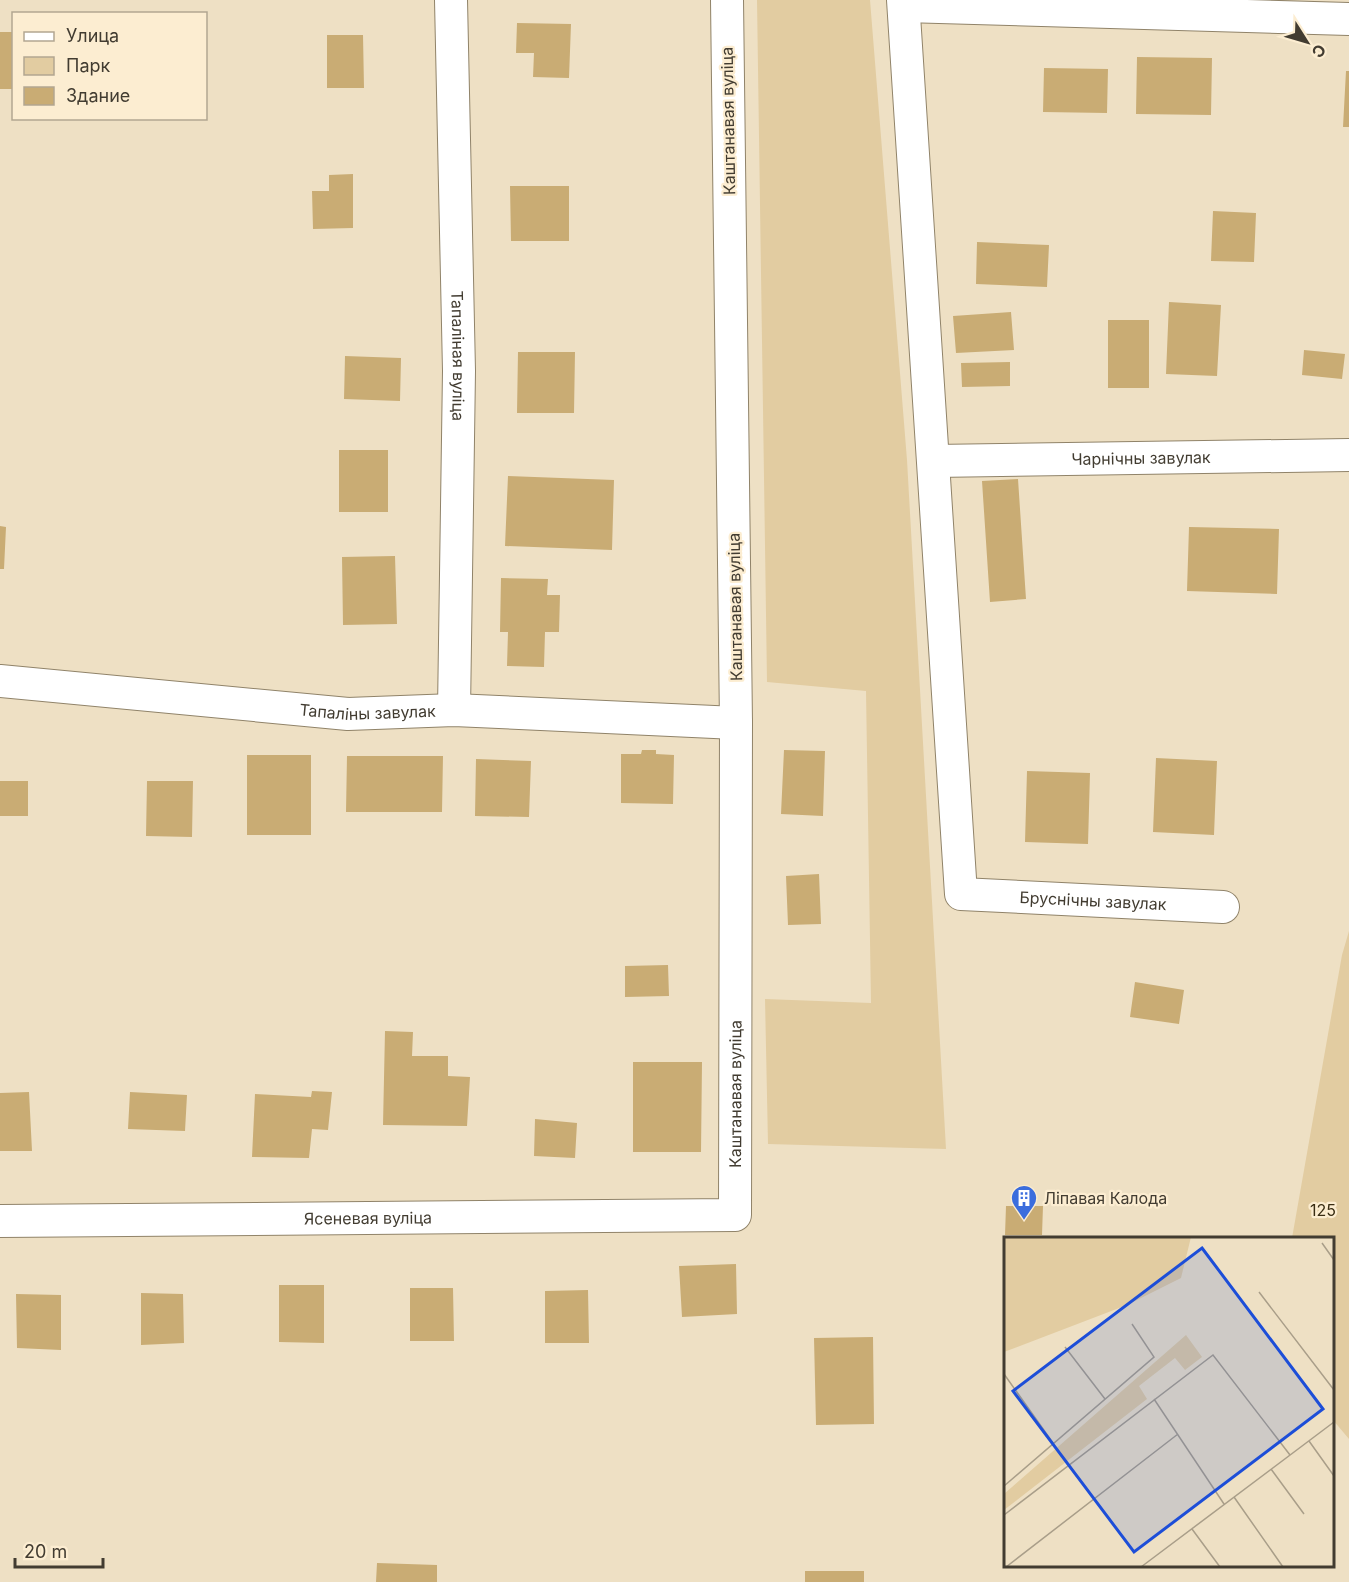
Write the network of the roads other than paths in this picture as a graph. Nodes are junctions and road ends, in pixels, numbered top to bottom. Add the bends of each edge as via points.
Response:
1 (450, 0) edge
2 (727, 0) edge
3 (904, 3) edge
4 (1349, 19) edge
5 (1349, 455) edge
6 (934, 461) junction
7 (0, 681) edge
8 (454, 710) junction
9 (736, 723) junction
10 (1223, 907) dead end
11 (735, 1215) joint
12 (0, 1221) edge

1 - 8 street, Тапаліная вуліца via 459,371
2 - 9 street, Каштанавая вуліца
3 - 4 street
3 - 6 street
5 - 6 street, Чарнічны завулак
6 - 10 street, Бруснічны завулак via 961,894
7 - 8 street, Тапаліны завулак via 348,714
8 - 9 street, Тапаліны завулак
9 - 11 street, Каштанавая вуліца
11 - 12 street, Ясеневая вуліца

